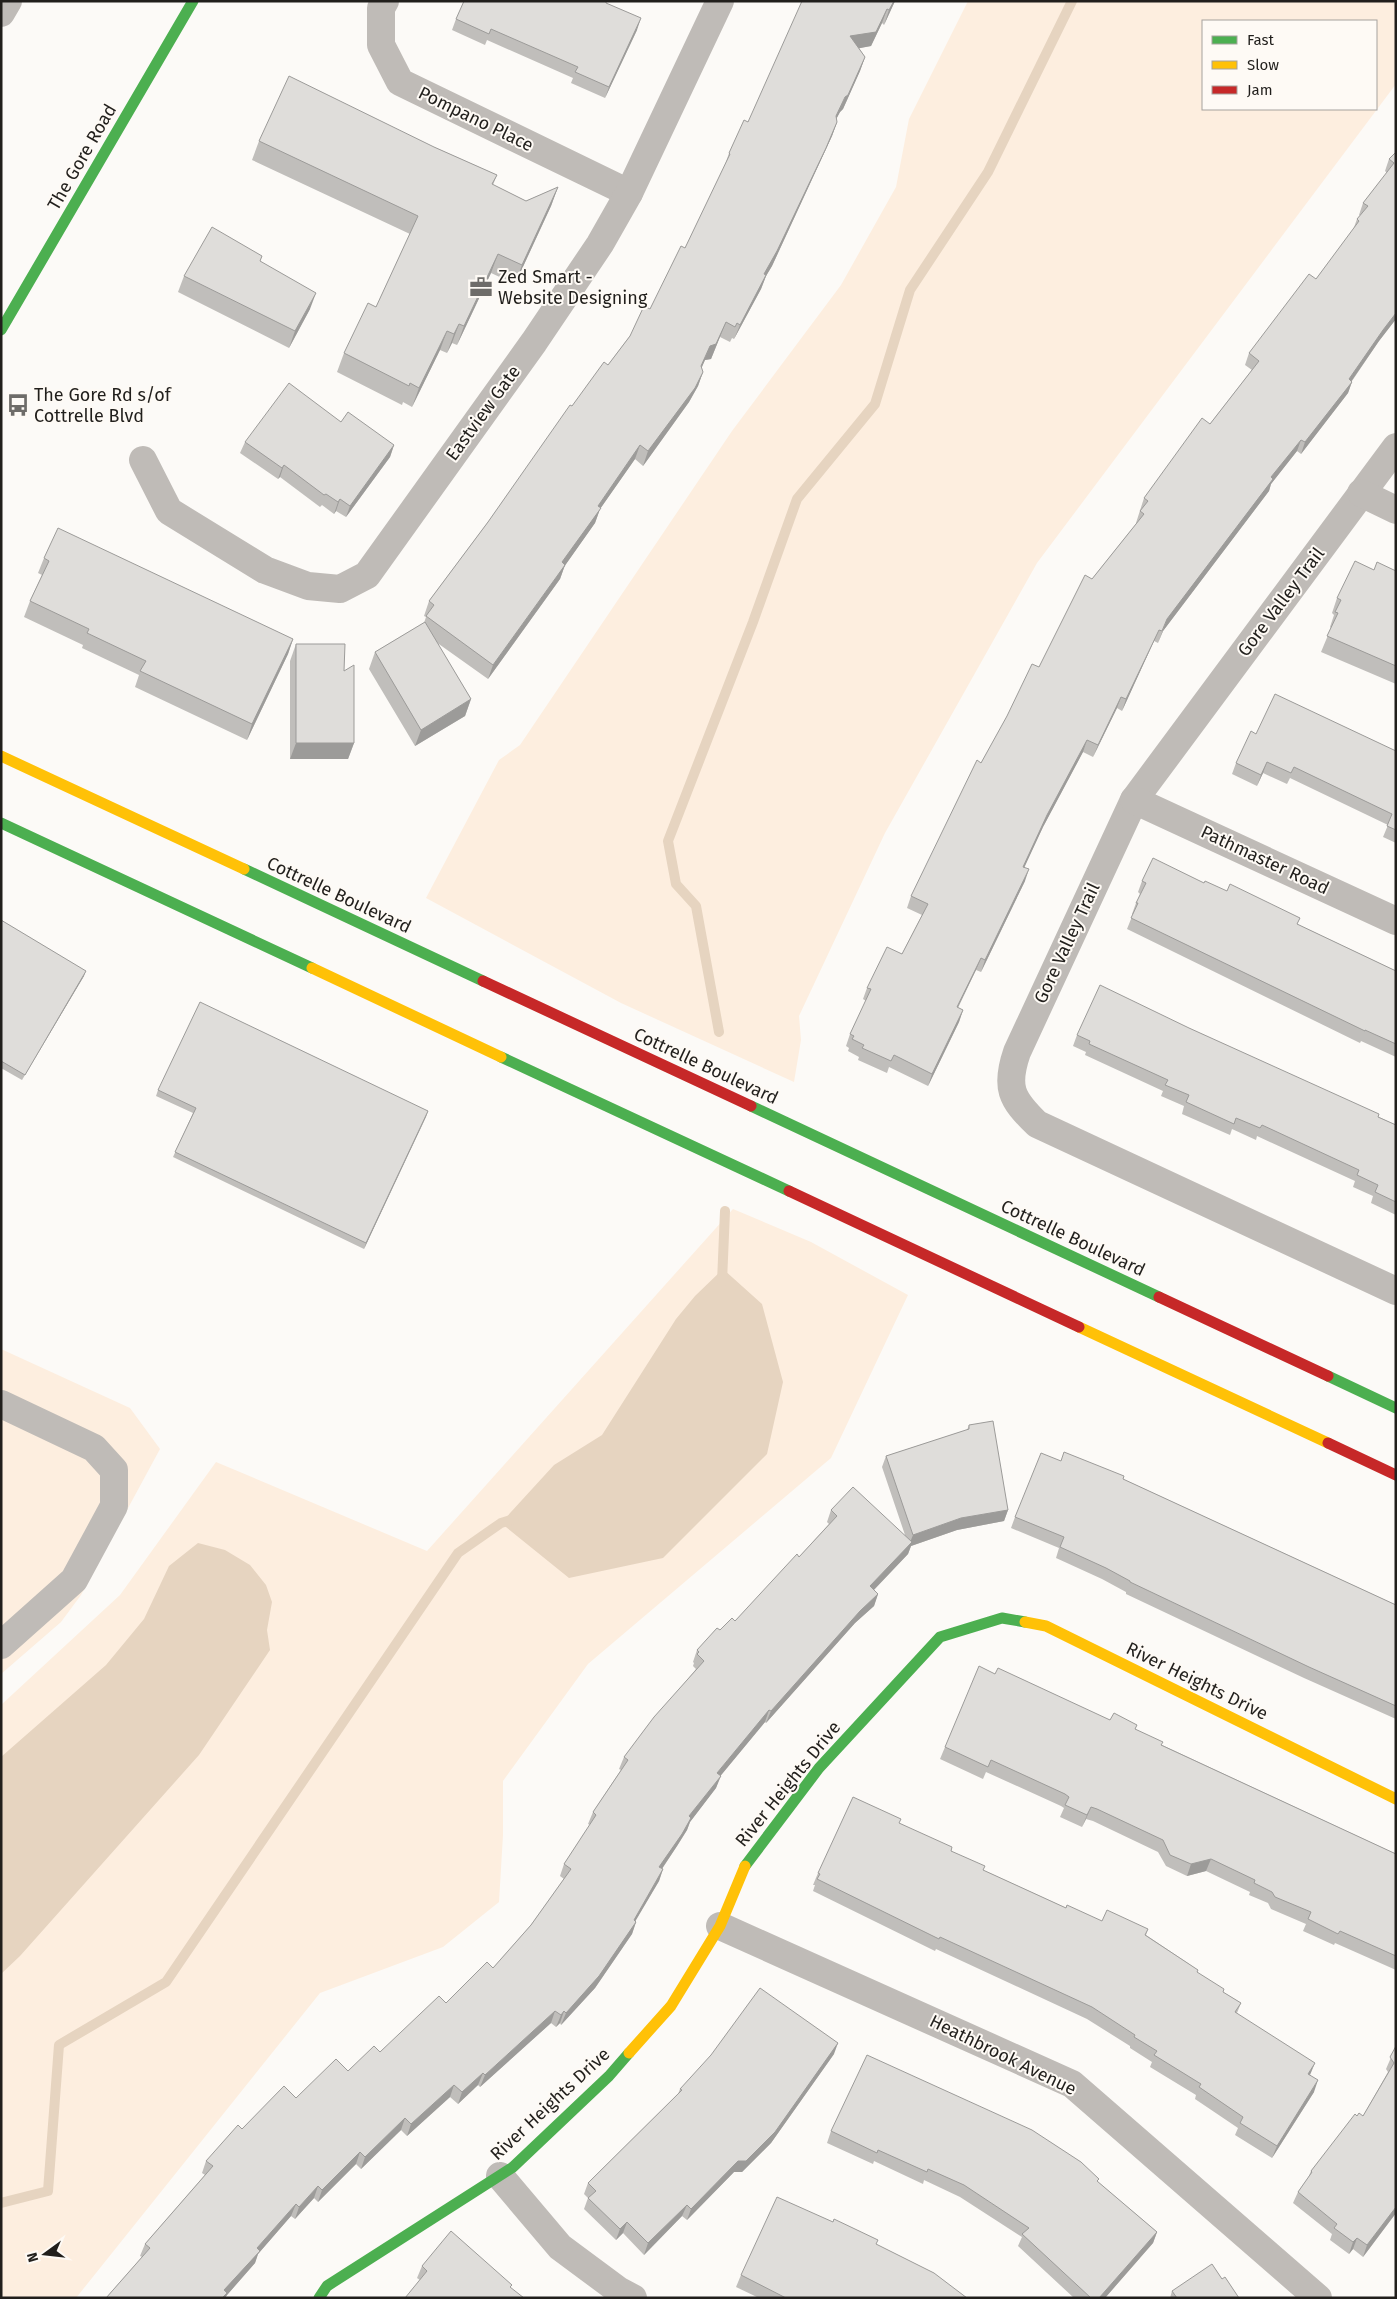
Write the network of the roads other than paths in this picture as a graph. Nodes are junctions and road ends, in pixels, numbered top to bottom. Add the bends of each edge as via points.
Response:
1 (8, 1) edge
2 (193, 1) edge
3 (385, 1) edge
4 (720, 1) edge
5 (1, 13) edge
6 (629, 194) junction
7 (1, 330) edge
8 (1396, 447) edge
9 (143, 460) dead end
10 (1361, 493) junction
11 (1396, 510) edge
12 (1, 756) edge
13 (1134, 800) junction
14 (1, 824) edge
15 (1396, 921) edge
16 (1396, 1291) edge
17 (1, 1404) edge
18 (1396, 1408) edge
19 (1396, 1475) edge
20 (1, 1645) edge
21 (1396, 1799) edge
22 (720, 1926) junction
23 (500, 2176) junction
24 (319, 2298) edge
25 (633, 2298) edge
26 (1318, 2298) edge

1 - 5 street
2 - 7 main road, The Gore Road
3 - 6 street, Pompano Place via 381,8 381,45 400,82
4 - 6 street, Eastview Gate
6 - 9 street, Eastview Gate via 600,244 534,342 367,575 340,589 308,586 266,570 169,511
8 - 10 street, Gore Valley Trail
10 - 11 street
10 - 13 street, Gore Valley Trail
12 - 18 main road, Cottrelle Boulevard
13 - 15 street, Pathmaster Road
13 - 16 street, Gore Valley Trail via 1010,1071 1012,1091 1022,1110 1037,1124
14 - 19 main road
17 - 20 street via 94,1448 114,1470 114,1506 74,1580
21 - 22 main road, River Heights Drive via 1046,1626 1002,1618 940,1637 826,1761 746,1863
22 - 23 main road, River Heights Drive via 671,2006 609,2076
22 - 26 street, Heathbrook Avenue via 1072,2084
23 - 24 main road, River Heights Drive via 327,2286
23 - 25 street via 560,2247

